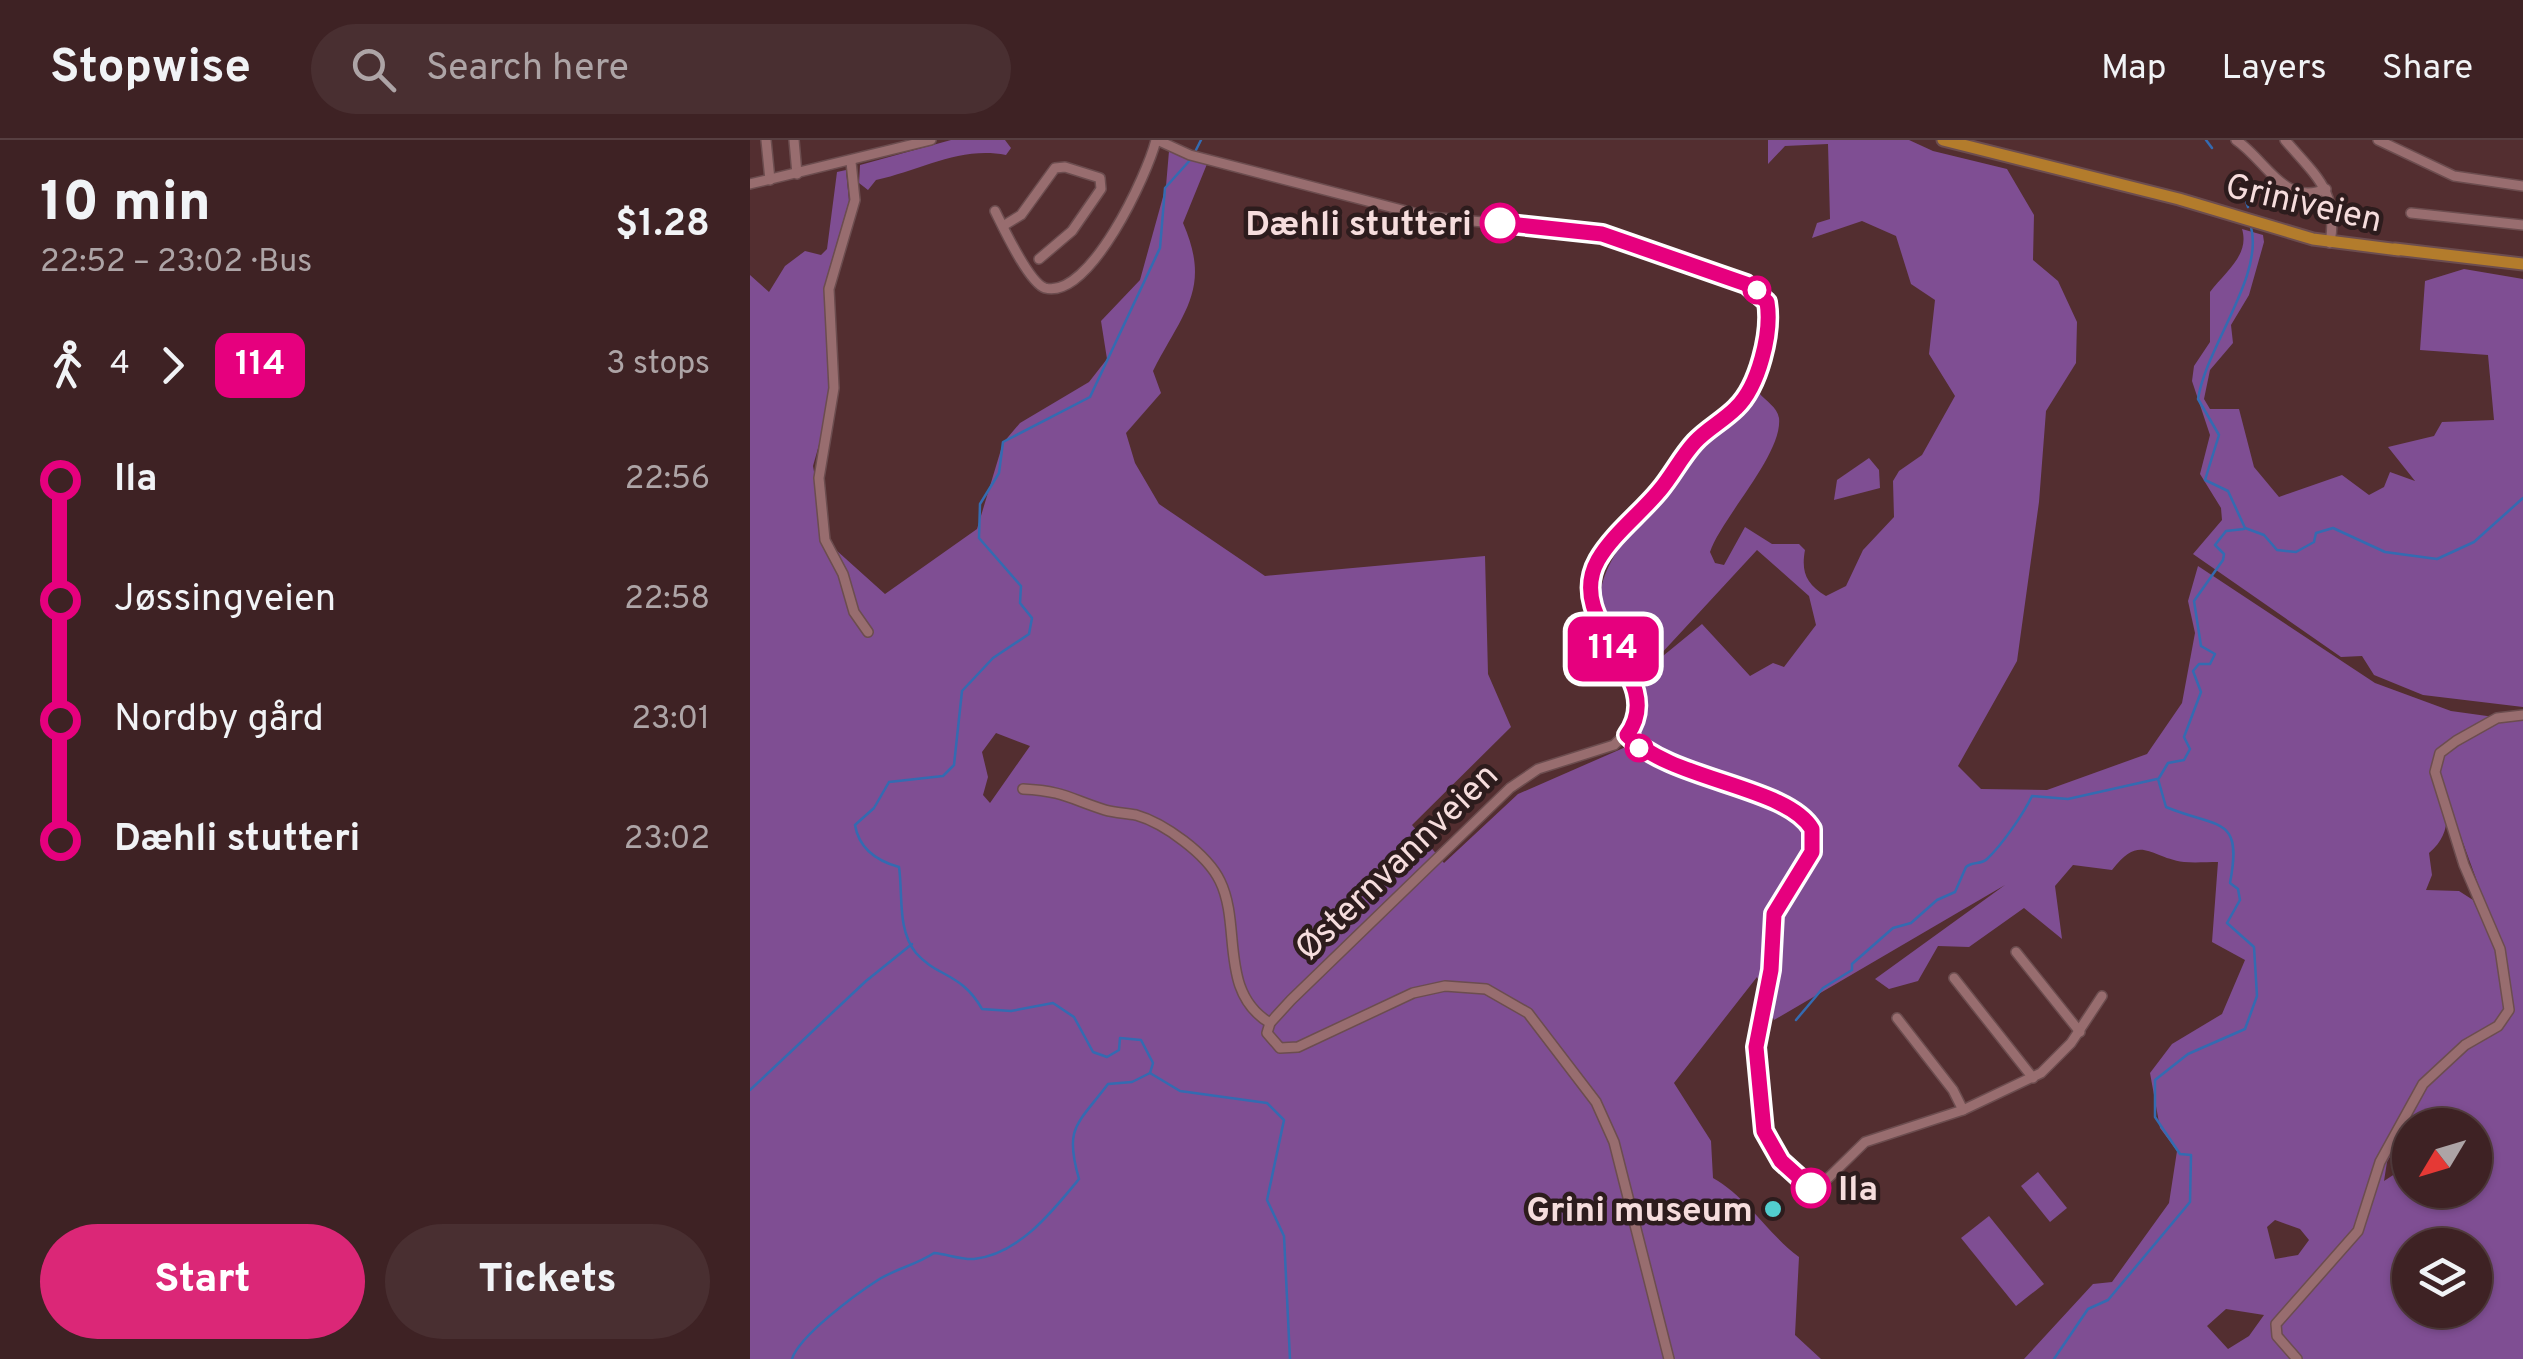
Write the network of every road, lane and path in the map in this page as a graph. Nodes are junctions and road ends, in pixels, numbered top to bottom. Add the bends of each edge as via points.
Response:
1 (766, 140) edge
2 (794, 140) edge
3 (931, 140) edge
4 (1157, 140) edge
5 (1943, 140) edge
6 (2236, 140) edge
7 (2285, 140) edge
8 (2378, 140) edge
9 (851, 162) junction
10 (797, 174) junction
11 (770, 180) junction
12 (750, 184) edge
13 (2523, 186) edge
14 (2326, 189) junction
15 (995, 211) dead end
16 (2412, 212) dead end
17 (1003, 226) junction
18 (2523, 226) edge
19 (2331, 239) junction
20 (1039, 259) dead end
21 (2523, 264) edge
22 (868, 632) dead end
23 (2523, 715) edge
24 (1627, 735) junction
25 (1024, 789) dead end
26 (2016, 952) dead end
27 (1954, 978) dead end
28 (2102, 996) dead end
29 (1896, 1018) dead end
30 (1268, 1024) junction
31 (2080, 1032) junction
32 (2032, 1078) junction
33 (1962, 1110) junction
34 (1669, 1359) edge
35 (2297, 1359) edge

1 - 11 street
2 - 10 street
3 - 9 street
4 - 17 street via 1124,219 1062,285 1038,284
4 - 24 street via 1194,156 1430,217 1602,234 1746,284 1763,296 1768,320 1746,395 1693,444 1592,574 1594,615 1636,694
5 - 19 main road, Griniveien
6 - 14 street via 2290,192
7 - 14 street
8 - 13 street via 2454,176
9 - 10 street
9 - 22 street via 855,200 828,295 834,388 820,478 825,540
10 - 11 street
11 - 12 street
14 - 19 street via 2334,210
15 - 17 street
16 - 18 street
17 - 20 street via 1021,215 1055,168 1100,178 1102,189 1085,214
19 - 21 main road, Griniveien
23 - 35 street via 2496,718 2446,748 2435,772 2500,949 2509,1010 2498,1026 2436,1070 2403,1114 2358,1232 2276,1324 2277,1336
24 - 30 street, Østernvannveien via 1600,751 1538,769 1510,788
24 - 33 street via 1656,760 1790,809 1812,829 1812,852 1774,914 1756,1047 1764,1131 1789,1172 1819,1194 1865,1142
25 - 30 street via 1070,794 1148,820 1211,867 1226,898 1234,974
26 - 31 street
27 - 32 street
28 - 31 street
29 - 33 street
30 - 34 street via 1280,1048 1298,1048 1413,994 1445,986 1486,989 1528,1013 1607,1125
31 - 32 street
32 - 33 street

